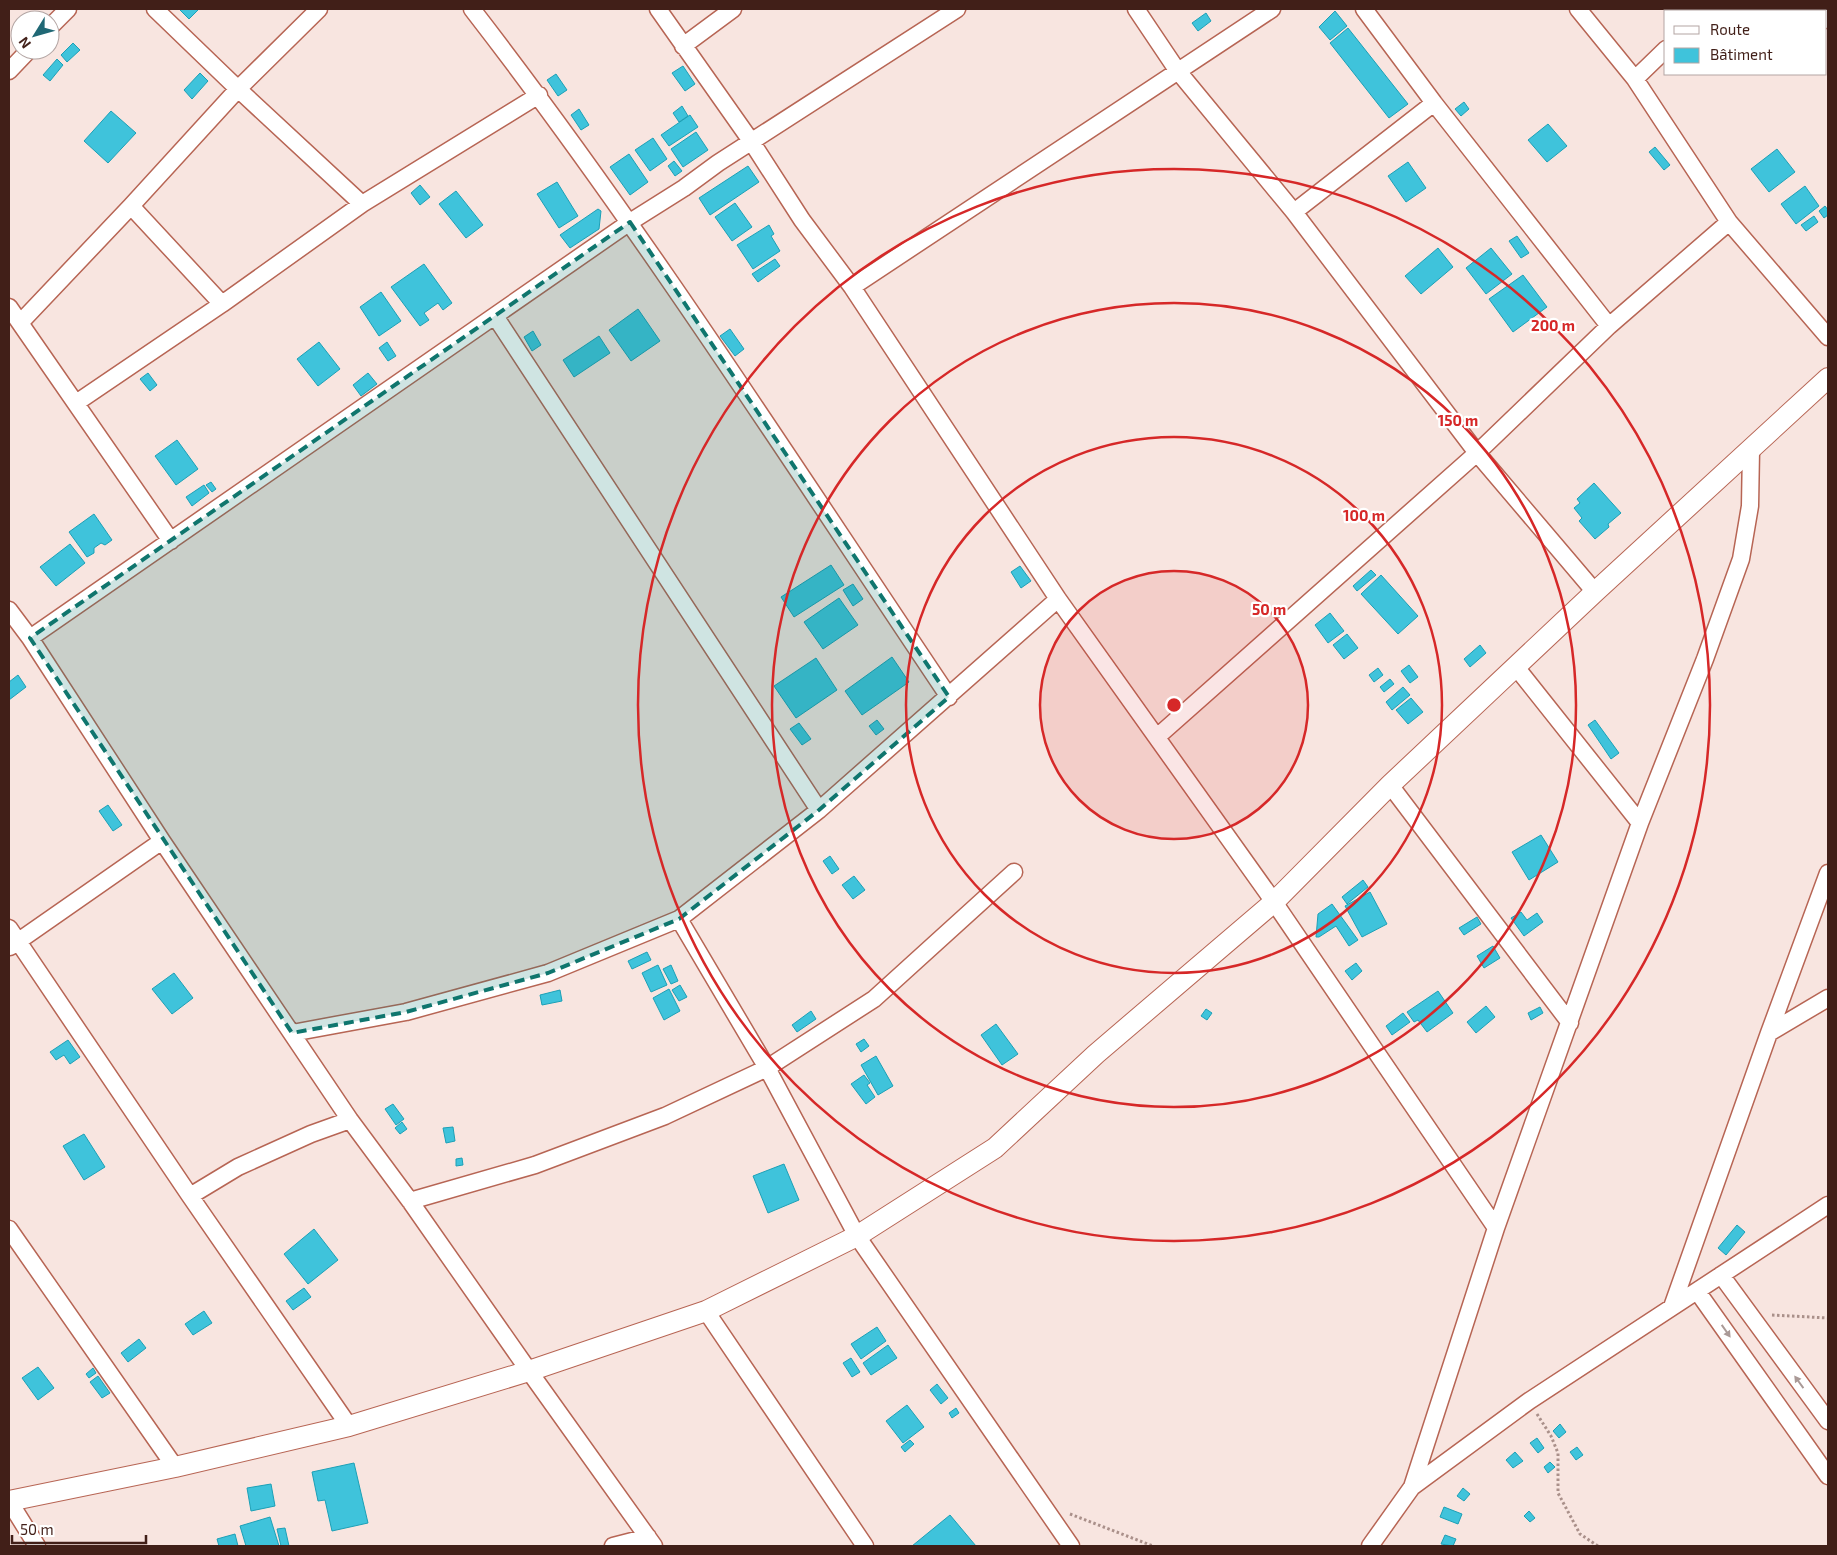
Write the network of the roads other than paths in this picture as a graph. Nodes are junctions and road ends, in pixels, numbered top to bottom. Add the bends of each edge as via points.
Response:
1 (155, 9) edge
2 (319, 9) edge
3 (472, 9) edge
4 (658, 9) edge
5 (733, 9) edge
6 (957, 9) edge
7 (1136, 9) edge
8 (1272, 9) edge
9 (1364, 9) edge
10 (1578, 9) edge
11 (683, 46) junction
12 (1664, 51) edge
13 (19, 60) edge
14 (1177, 70) junction
15 (9, 71) edge
16 (1635, 79) junction
17 (238, 89) junction
18 (539, 95) junction
19 (1434, 102) junction
20 (751, 141) junction
21 (362, 204) junction
22 (131, 206) junction
23 (1294, 212) junction
24 (630, 222) junction
25 (1729, 222) junction
26 (852, 287) junction
27 (222, 304) junction
28 (9, 307) edge
29 (495, 316) junction
30 (20, 323) junction
31 (1609, 326) junction
32 (1828, 337) edge
33 (1828, 378) edge
34 (76, 403) junction
35 (1752, 450) junction
36 (1477, 453) junction
37 (171, 541) junction
38 (1595, 592) junction
39 (1058, 599) junction
40 (9, 610) edge
41 (30, 638) junction
42 (1516, 667) junction
43 (949, 697) junction
44 (1157, 737) junction
45 (1390, 785) junction
46 (820, 810) junction
47 (1640, 823) junction
48 (162, 841) junction
49 (1014, 872) dead end
50 (1828, 873) edge
51 (1274, 902) junction
52 (679, 919) junction
53 (12, 939) edge
54 (1828, 998) edge
55 (1570, 1023) junction
56 (292, 1033) junction
57 (1769, 1033) junction
58 (767, 1068) junction
59 (350, 1120) junction
60 (190, 1196) junction
61 (410, 1201) junction
62 (1828, 1205) edge
63 (1496, 1228) junction
64 (9, 1229) edge
65 (857, 1236) junction
66 (1721, 1276) junction
67 (1698, 1291) junction
68 (1672, 1307) junction
69 (706, 1311) junction
70 (529, 1371) junction
71 (1828, 1421) edge
72 (349, 1426) junction
73 (175, 1467) junction
74 (1828, 1476) edge
75 (1412, 1487) junction
76 (9, 1501) edge
77 (651, 1542) edge
78 (37, 1546) edge
79 (613, 1546) edge
80 (865, 1546) edge
81 (1071, 1546) edge
82 (1370, 1546) edge

1 - 17 street
2 - 17 street
3 - 18 street
4 - 11 street
5 - 11 street
6 - 20 street
7 - 14 street
8 - 14 street
9 - 19 street
10 - 16 street
11 - 20 street
12 - 16 street
13 - 15 street
14 - 23 street
14 - 26 street
16 - 25 street
17 - 21 street
17 - 22 street
18 - 21 street
18 - 24 street
19 - 23 street
19 - 31 street
20 - 24 street
20 - 26 street via 802,220
21 - 27 street
22 - 27 street
22 - 30 street
23 - 36 street
24 - 29 street
24 - 43 street
25 - 31 street
25 - 32 street
26 - 39 street
27 - 34 street
28 - 30 street
29 - 37 street
29 - 46 street
30 - 34 street
31 - 36 street
33 - 35 street
34 - 37 street
35 - 38 street
35 - 47 street via 1750,506 1741,559
36 - 38 street
36 - 44 street
37 - 41 street
38 - 42 street
39 - 43 street
39 - 44 street
40 - 41 street
41 - 48 street
42 - 45 street
42 - 47 street
43 - 46 street
44 - 51 street
45 - 51 street
45 - 55 street
46 - 52 street
47 - 55 street
48 - 53 street
48 - 56 street
49 - 58 street via 874,999
50 - 57 street
51 - 63 street
51 - 65 street via 1096,1054 995,1148
52 - 56 street via 548,973 406,1012
52 - 58 street
53 - 60 street
54 - 57 street
55 - 63 street
56 - 59 street
57 - 68 street
58 - 61 street via 665,1116 535,1165
58 - 65 street
59 - 60 street via 238,1167
59 - 61 street
60 - 72 street
61 - 70 street
62 - 66 street
63 - 75 street
64 - 73 street
65 - 69 street
65 - 81 street
66 - 67 street
71 -> 66 street
67 - 68 street
67 -> 74 street
68 - 75 street via 1528,1401
69 - 70 street
69 - 80 street
70 - 72 street
70 - 77 street
72 - 73 street
73 - 76 street
75 - 82 street
76 - 78 street
77 - 79 street

